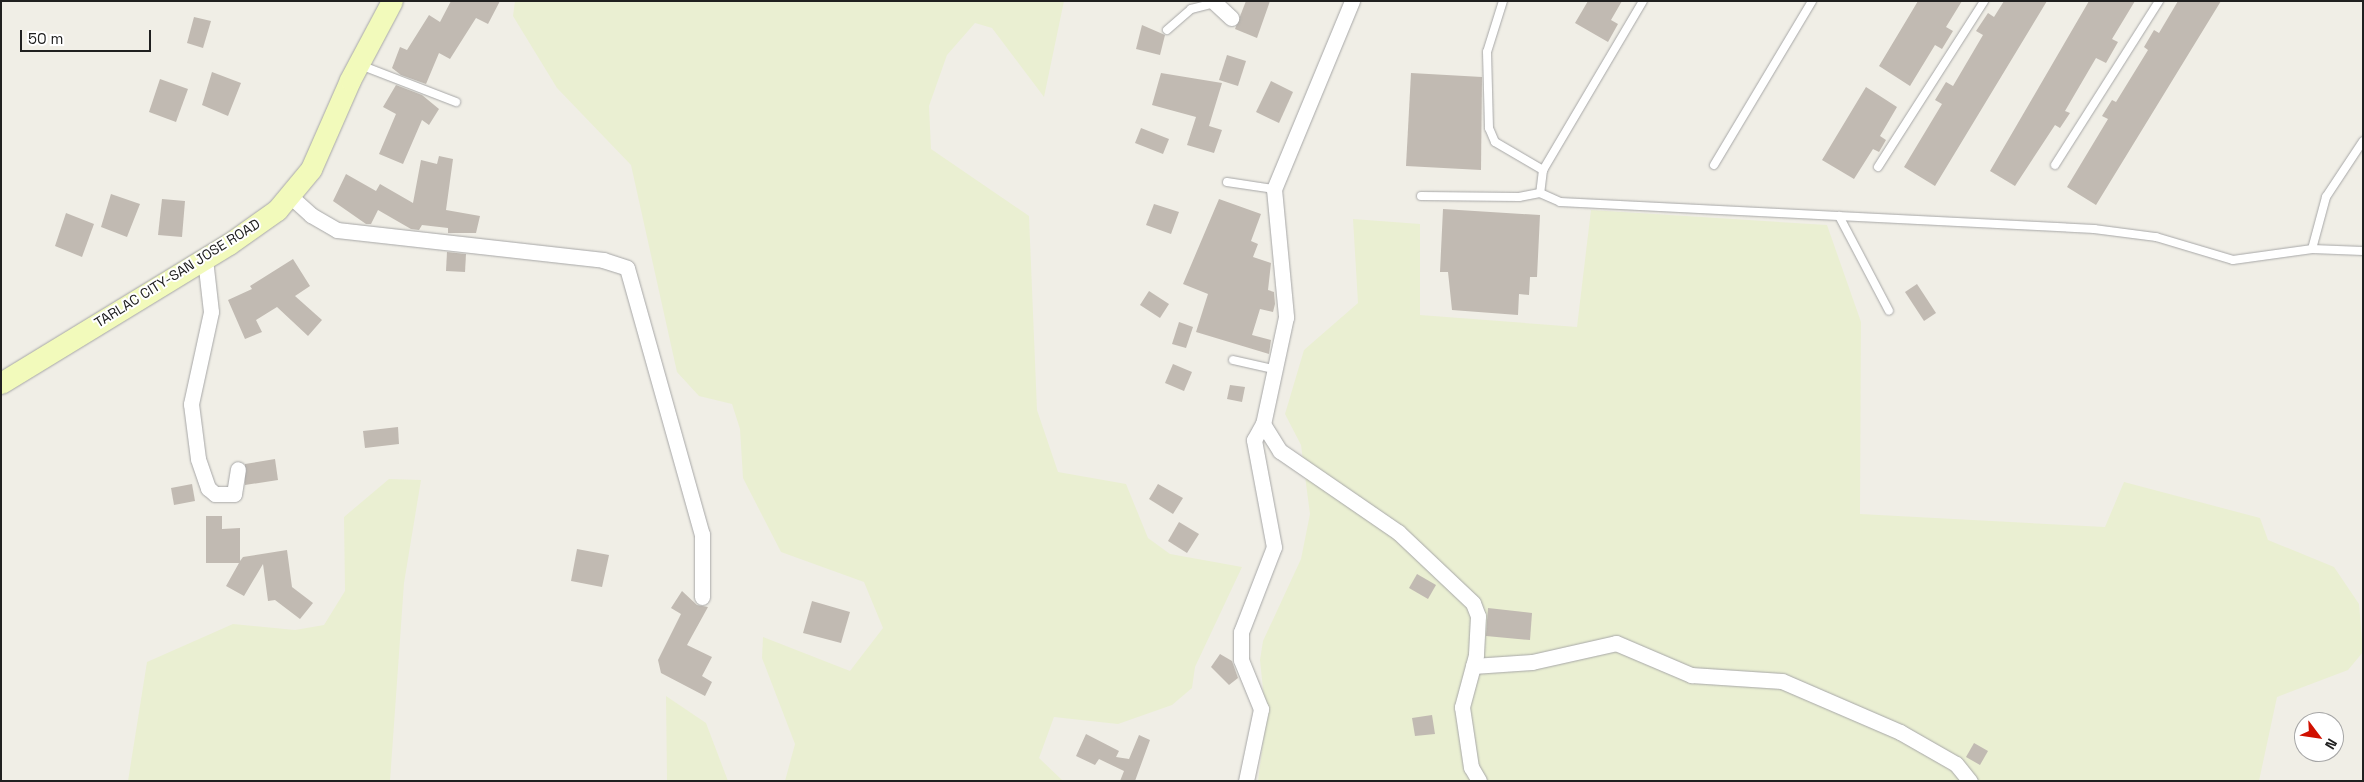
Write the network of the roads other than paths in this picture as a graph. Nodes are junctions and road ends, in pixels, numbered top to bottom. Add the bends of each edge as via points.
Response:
1 (392, 1) edge
2 (1352, 1) edge
3 (1503, 1) edge
4 (1643, 1) edge
5 (1812, 1) edge
6 (1984, 1) edge
7 (2158, 1) edge
8 (1214, 2) edge
9 (1231, 18) dead end
10 (1167, 30) dead end
11 (358, 64) junction
12 (456, 102) dead end
13 (2363, 141) edge
14 (1714, 165) dead end
15 (2055, 165) dead end
16 (1878, 166) dead end
17 (1543, 170) junction
18 (1227, 182) dead end
19 (1274, 189) junction
20 (1540, 193) junction
21 (289, 195) junction
22 (1421, 196) dead end
23 (1839, 216) junction
24 (2312, 249) junction
25 (2363, 251) edge
26 (205, 259) junction
27 (1889, 311) dead end
28 (1233, 360) dead end
29 (1273, 369) junction
30 (1, 383) edge
31 (1263, 424) junction
32 (238, 469) dead end
33 (702, 597) dead end
34 (1473, 666) junction
35 (1246, 781) edge
36 (1479, 781) edge
37 (1970, 781) edge

1 - 11 main road, TARLAC CITY-SAN JOSE ROAD
2 - 19 street
3 - 17 lane via 1487,52 1489,128 1495,142
4 - 17 lane
5 - 14 lane
6 - 16 lane
7 - 15 lane
8 - 9 street
8 - 10 lane via 1191,9
11 - 12 lane
11 - 21 main road, TARLAC CITY-SAN JOSE ROAD via 311,169
13 - 24 lane via 2326,197
17 - 20 lane
18 - 19 lane
19 - 29 street via 1286,310
20 - 22 lane via 1519,197
20 - 23 lane via 1560,202
21 - 26 main road, TARLAC CITY-SAN JOSE ROAD via 277,210
21 - 33 street via 311,215 337,230 603,260 627,268 702,534
23 - 24 lane via 2094,229 2156,237 2233,260
23 - 27 lane
24 - 25 lane
26 - 30 main road, TARLAC CITY-SAN JOSE ROAD
26 - 32 street via 211,312 191,404 198,459 208,488 215,494 234,494
28 - 29 lane
29 - 31 street
31 - 34 street via 1280,451 1398,532 1454,581 1478,616
31 - 35 street via 1254,440 1274,547 1241,632 1241,660 1261,709
34 - 36 street via 1462,708 1472,767
34 - 37 street via 1532,662 1616,643 1691,675 1782,681 1900,732 1956,764

